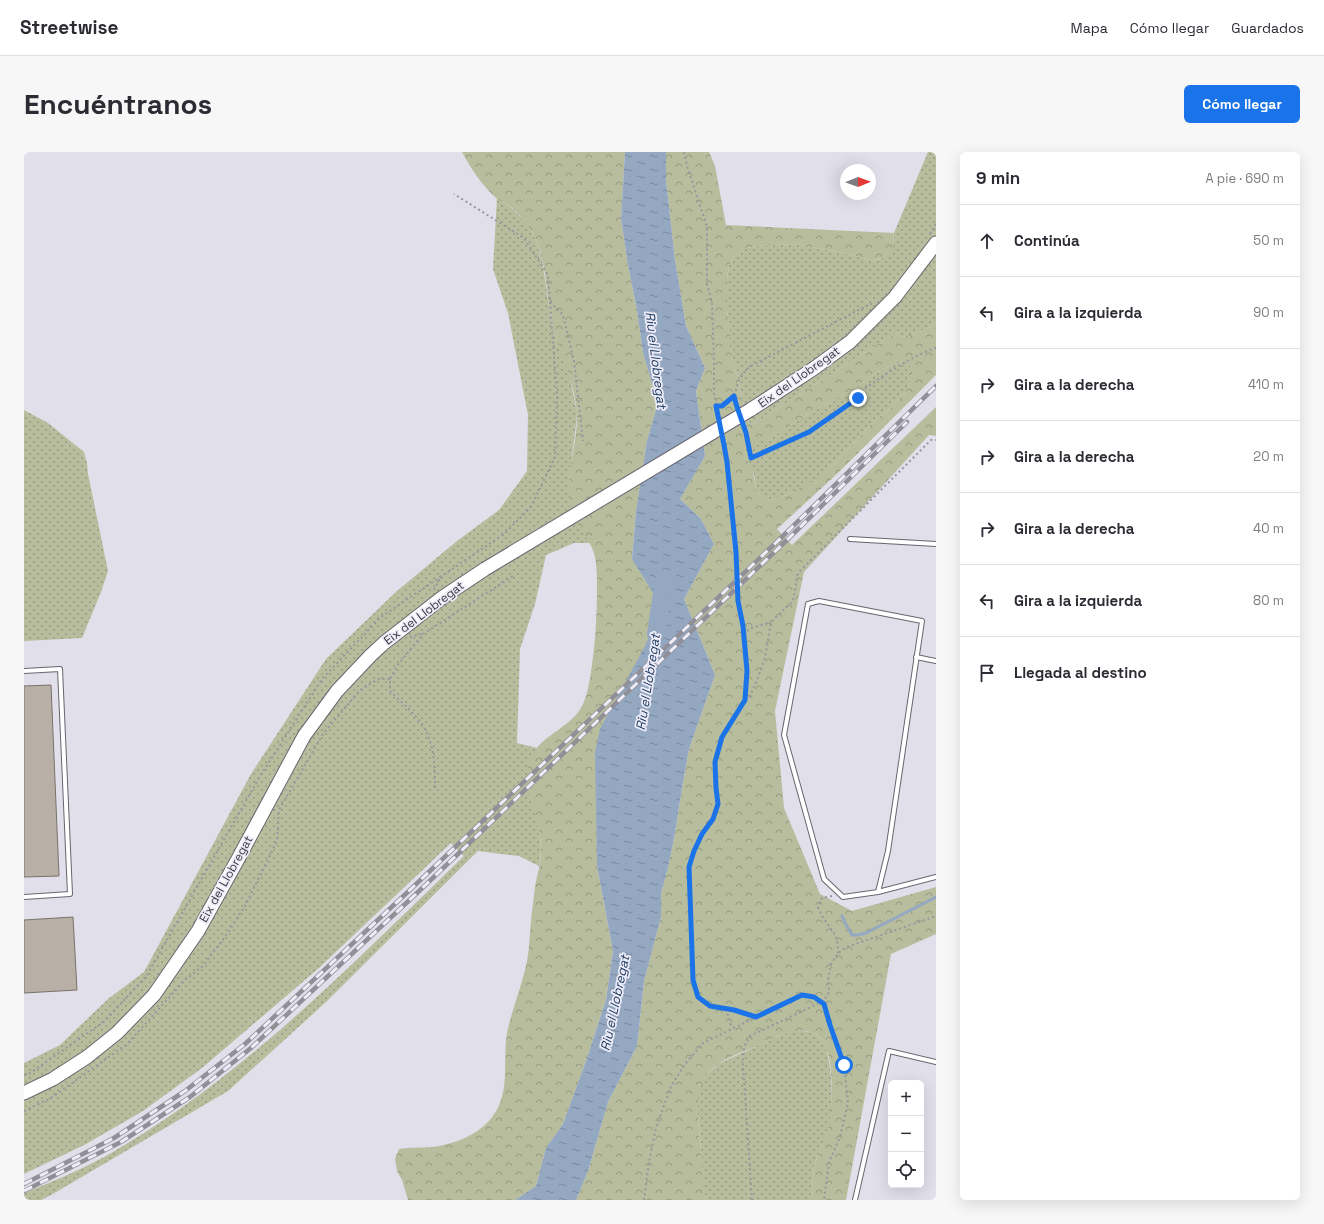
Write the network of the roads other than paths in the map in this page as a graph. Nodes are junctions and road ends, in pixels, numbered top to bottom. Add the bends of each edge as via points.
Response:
1 (936, 243) edge
2 (850, 539) dead end
3 (936, 544) edge
4 (916, 657) junction
5 (936, 661) edge
6 (24, 671) edge
7 (936, 877) edge
8 (878, 892) junction
9 (24, 897) edge
10 (936, 1062) edge
11 (24, 1093) edge
12 (855, 1200) edge

1 - 11 highway, Eix del Llobregat, bridge via 888,304 832,356 485,569 443,597 371,655 337,691 304,736 198,931 154,995 117,1033 87,1057 53,1079
2 - 3 lane
4 - 5 lane
4 - 8 lane via 888,851
4 - 8 lane via 922,621 818,601 808,604 784,735 824,879 843,897
6 - 9 lane via 60,669 70,894
7 - 8 lane
10 - 12 lane via 889,1050

